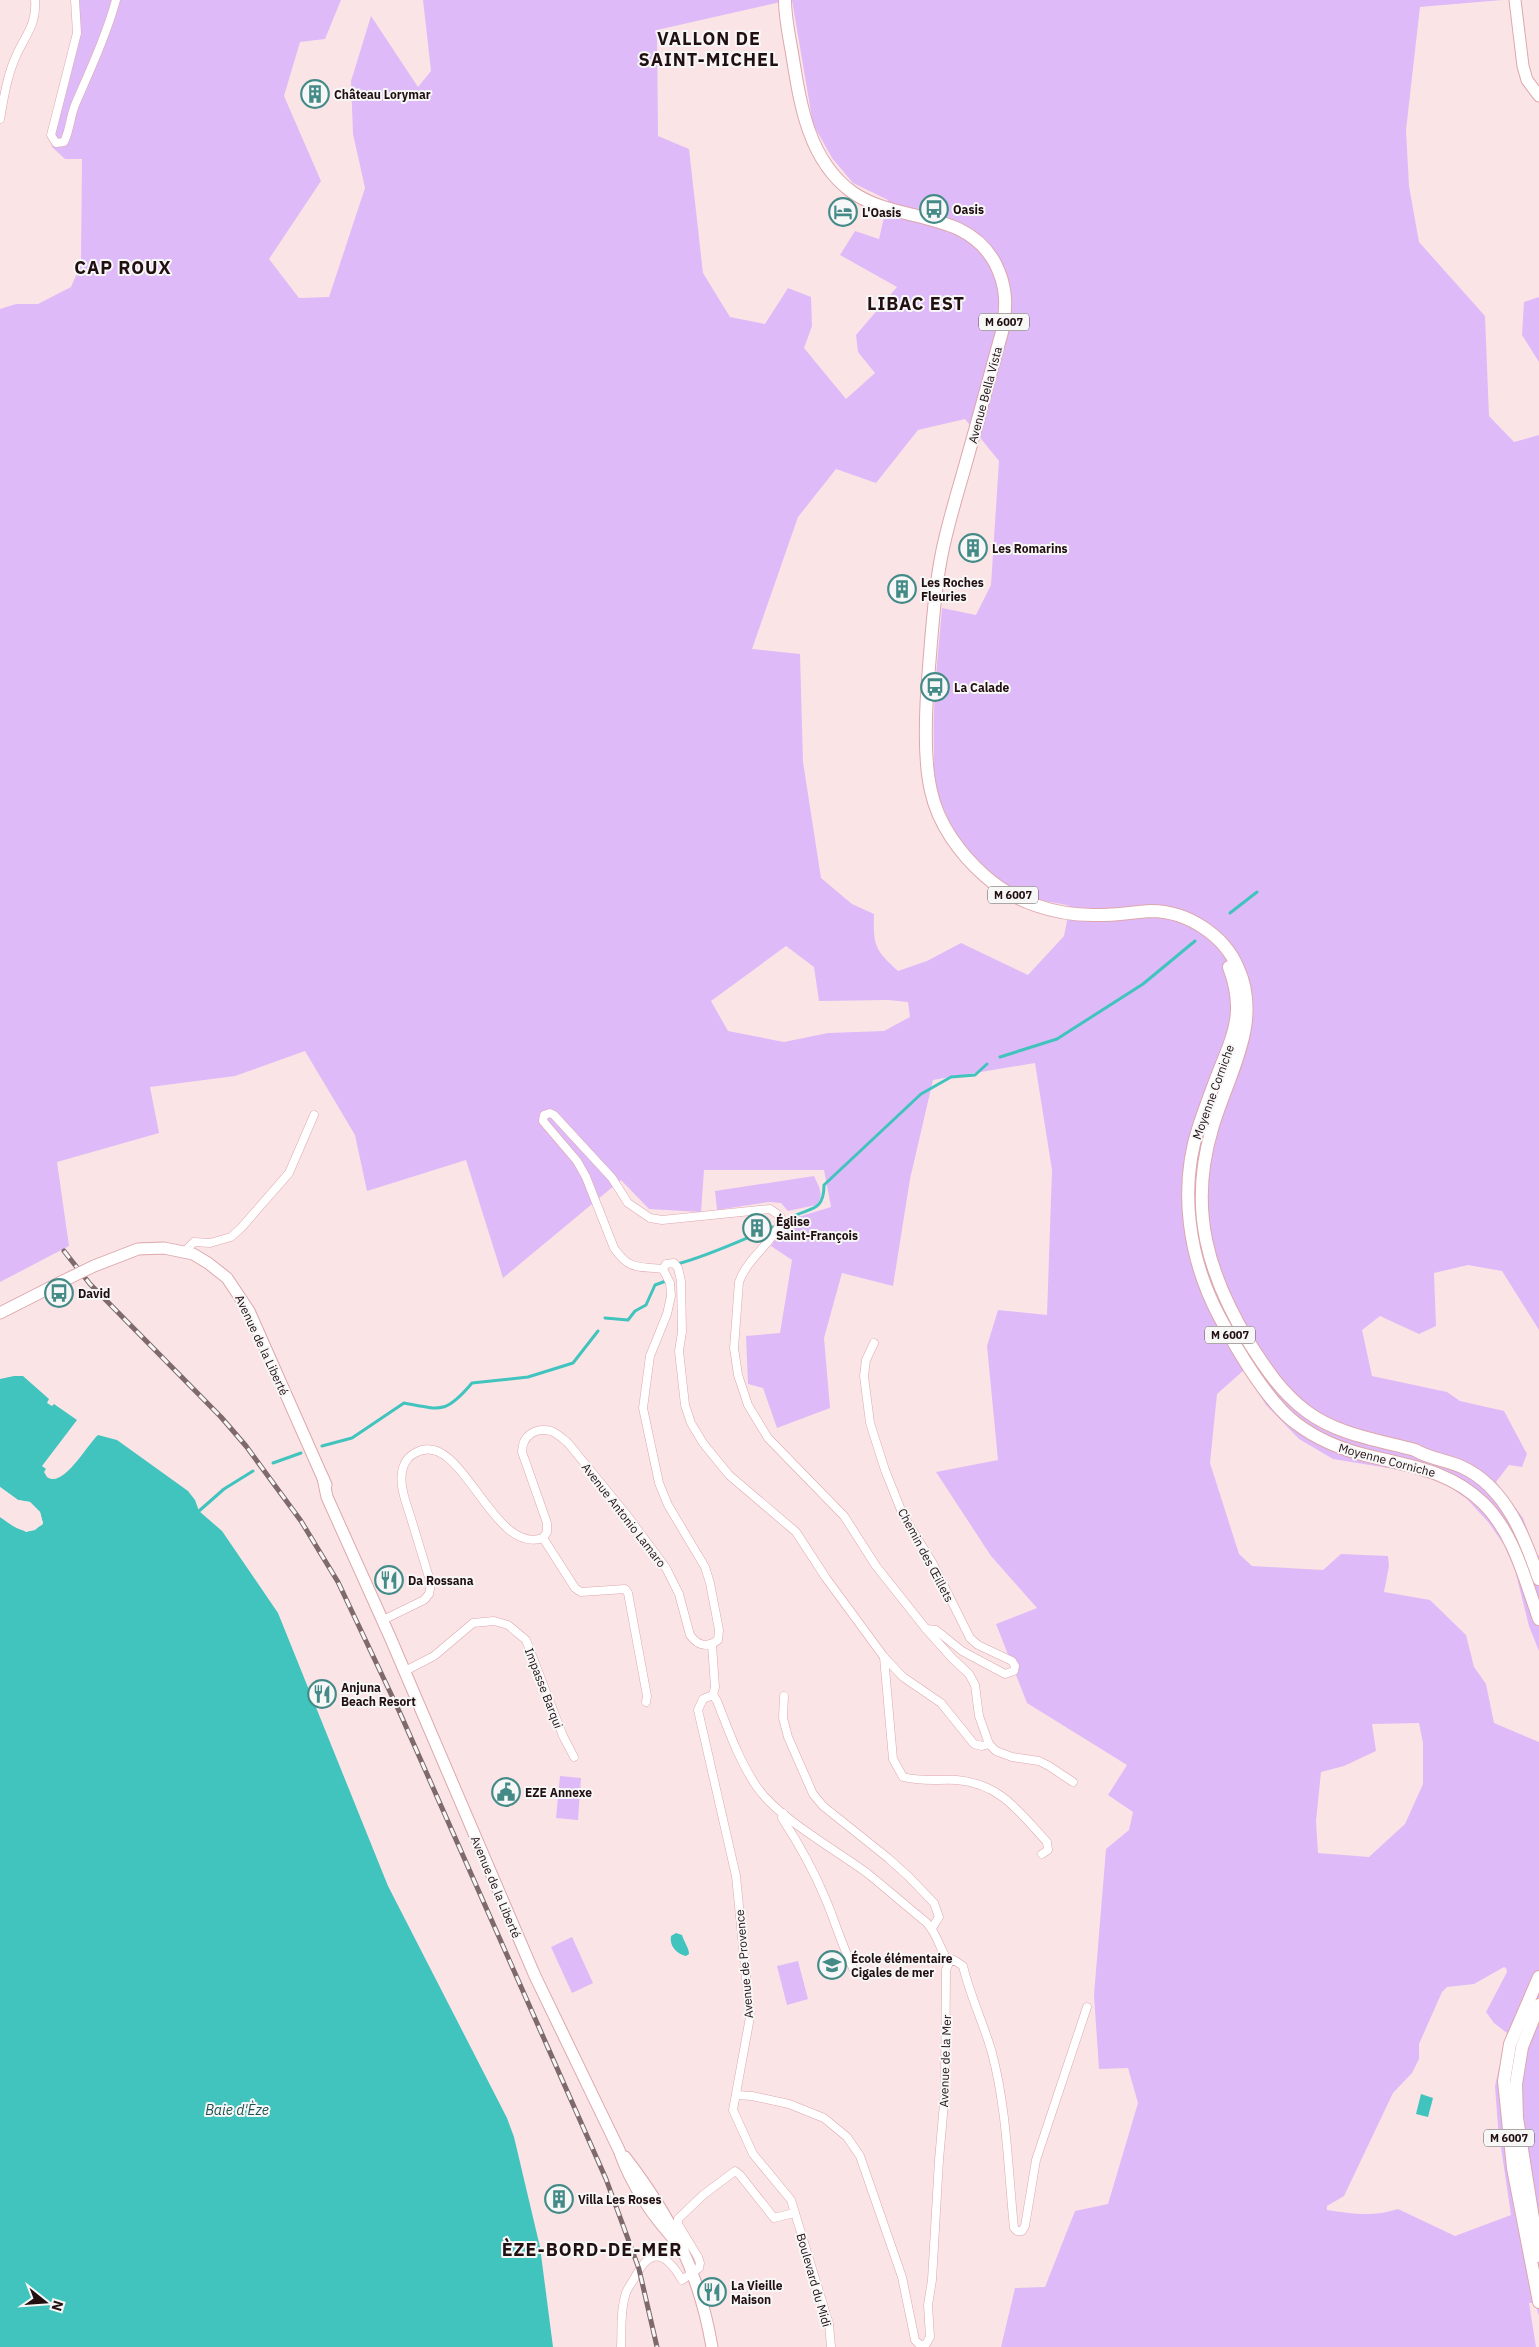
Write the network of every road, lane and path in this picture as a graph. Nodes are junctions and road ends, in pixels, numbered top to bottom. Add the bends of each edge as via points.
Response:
1 (35, 0) edge
2 (76, 0) edge
3 (116, 0) edge
4 (785, 0) edge
5 (1514, 0) edge
6 (1539, 96) edge
7 (0, 119) edge
8 (927, 748) joint
9 (1188, 921) junction
10 (314, 1115) dead end
11 (185, 1251) junction
12 (663, 1269) junction
13 (0, 1313) edge
14 (874, 1343) dead end
15 (1268, 1373) junction
16 (1365, 1455) junction
17 (1423, 1455) junction
18 (543, 1538) junction
19 (1539, 1579) edge
20 (1539, 1619) edge
21 (383, 1620) junction
22 (926, 1629) junction
23 (712, 1645) junction
24 (884, 1657) junction
25 (405, 1672) junction
26 (713, 1696) junction
27 (784, 1696) dead end
28 (646, 1702) dead end
29 (988, 1744) junction
30 (574, 1757) dead end
31 (1072, 1782) dead end
32 (783, 1813) junction
33 (1042, 1854) dead end
34 (933, 1929) junction
35 (949, 1962) junction
36 (855, 1972) dead end
37 (1539, 1977) edge
38 (1539, 2005) edge
39 (1086, 2007) dead end
40 (740, 2095) junction
41 (794, 2213) junction
42 (1539, 2256) edge
43 (694, 2273) junction
44 (1539, 2302) edge
45 (621, 2347) edge
46 (712, 2347) edge
47 (831, 2347) edge

1 - 7 street via 31,31 6,82
2 - 3 street via 77,33 51,135 56,143 64,142 68,134 74,108 108,28
4 - 8 main road, Avenue Bella Vista / M 6007 via 805,121 827,167 844,185 866,200 891,210 949,224 970,235 992,259 1006,292 1002,332 939,567 927,695
5 - 6 main road via 1522,66 1527,80
8 - 9 main road, Moyenne Corniche / M 6007 via 930,787 940,818 966,858 992,882 1026,901 1060,912 1094,916 1161,912
9 - 15 main road, Moyenne Corniche / M 6007 via 1213,934 1230,952 1243,980 1248,1002 1244,1036 1208,1143 1202,1175 1202,1201 1204,1236 1217,1281 1232,1315
9 - 16 main road, Moyenne Corniche / M 6007 via 1218,948 1228,964 1238,1010 1233,1039 1198,1128 1189,1175 1192,1238 1203,1283 1241,1354 1279,1408 1313,1435 1332,1445
10 - 11 street via 289,1172 242,1227 231,1237 210,1243 194,1242
11 - 13 main road, Avenue de la Liberté, bridge via 138,1249 94,1266
11 - 21 main road, Avenue de la Liberté via 218,1270 249,1311
12 - 22 street via 639,1268 621,1258 586,1177 577,1161 543,1121 544,1116 554,1115 612,1178 628,1202 650,1218 662,1220 770,1209 780,1216 782,1222 777,1231 742,1273 739,1282 734,1348 738,1375 748,1405 768,1438 844,1516 876,1566
12 - 23 street via 670,1283 671,1296 650,1356 643,1408 657,1475 668,1505 705,1567 710,1583 719,1630 718,1640
12 - 24 street via 666,1264 674,1264 680,1275 680,1350 691,1423 729,1475 796,1532
14 - 22 street, Chemin des Œillets via 866,1360 864,1376 870,1423 902,1515 932,1562 970,1638 986,1650 1012,1660 1014,1671 1005,1674 962,1651 936,1630
15 - 16 main road via 1274,1388 1298,1412
15 - 17 main road, Moyenne Corniche / M 6007 via 1289,1397 1322,1421 1352,1434 1415,1450
16 - 17 main road via 1386,1451
16 - 20 main road, Moyenne Corniche / M 6007 via 1434,1472 1455,1481 1484,1504 1496,1518 1516,1557
17 - 19 main road, Moyenne Corniche / M 6007 via 1463,1468 1496,1494 1523,1535
18 - 21 street via 536,1541 527,1539 512,1531 492,1512 449,1457 428,1449 418,1451 408,1457 402,1469 402,1486 431,1584 429,1594 424,1600
18 - 23 street, Avenue Antonio Lamaro via 548,1523 522,1452 522,1443 525,1437 544,1430 552,1431 568,1443 626,1514 673,1579 690,1635 703,1646
18 - 28 street via 581,1592 624,1589 628,1593 648,1696
21 - 25 main road, Avenue de la Liberté
22 - 29 street via 969,1674 975,1685 979,1716
23 - 26 street
24 - 29 street via 903,1677 941,1702 974,1744
24 - 33 street via 893,1759 903,1777 958,1780 996,1791 1047,1842 1048,1850
25 - 30 street, Impasse Barqui via 434,1656 473,1623 494,1621 508,1625 526,1640
25 - 43 main road, Avenue de la Liberté via 535,1976 619,2150 627,2174 649,2210 683,2249
26 - 32 street via 756,1786
26 - 40 street, Avenue de Provence via 703,1699 698,1710 736,1876 750,2017
27 - 34 street via 783,1718 788,1737 813,1794 888,1858 934,1903 939,1917
29 - 31 street via 1012,1757 1039,1761
32 - 34 street via 868,1874
32 - 36 street via 782,1818 805,1854 826,1900
34 - 35 street
35 - 39 street via 954,1960 963,1966 992,2054 1002,2111 1014,2228 1017,2231 1022,2231 1025,2226 1036,2160
35 - 40 street, Avenue de la Mer via 946,1970 946,2092 928,2305 930,2337 926,2344 920,2346 914,2340 902,2277 860,2156 847,2137 824,2118 789,2104
37 - 44 main road, M 6007 via 1510,2044 1504,2081 1513,2168
38 - 42 main road, M 6007 via 1522,2047 1516,2084 1517,2118
40 - 41 street, Avenue de Provence via 733,2110 752,2154 791,2200
41 - 43 street via 774,2218 735,2172 703,2194 678,2219 700,2263
41 - 47 street, Boulevard du Midi via 829,2324
43 - 45 street via 682,2280 666,2258 657,2256 642,2263 625,2294
43 - 46 main road, Avenue de la Liberté

